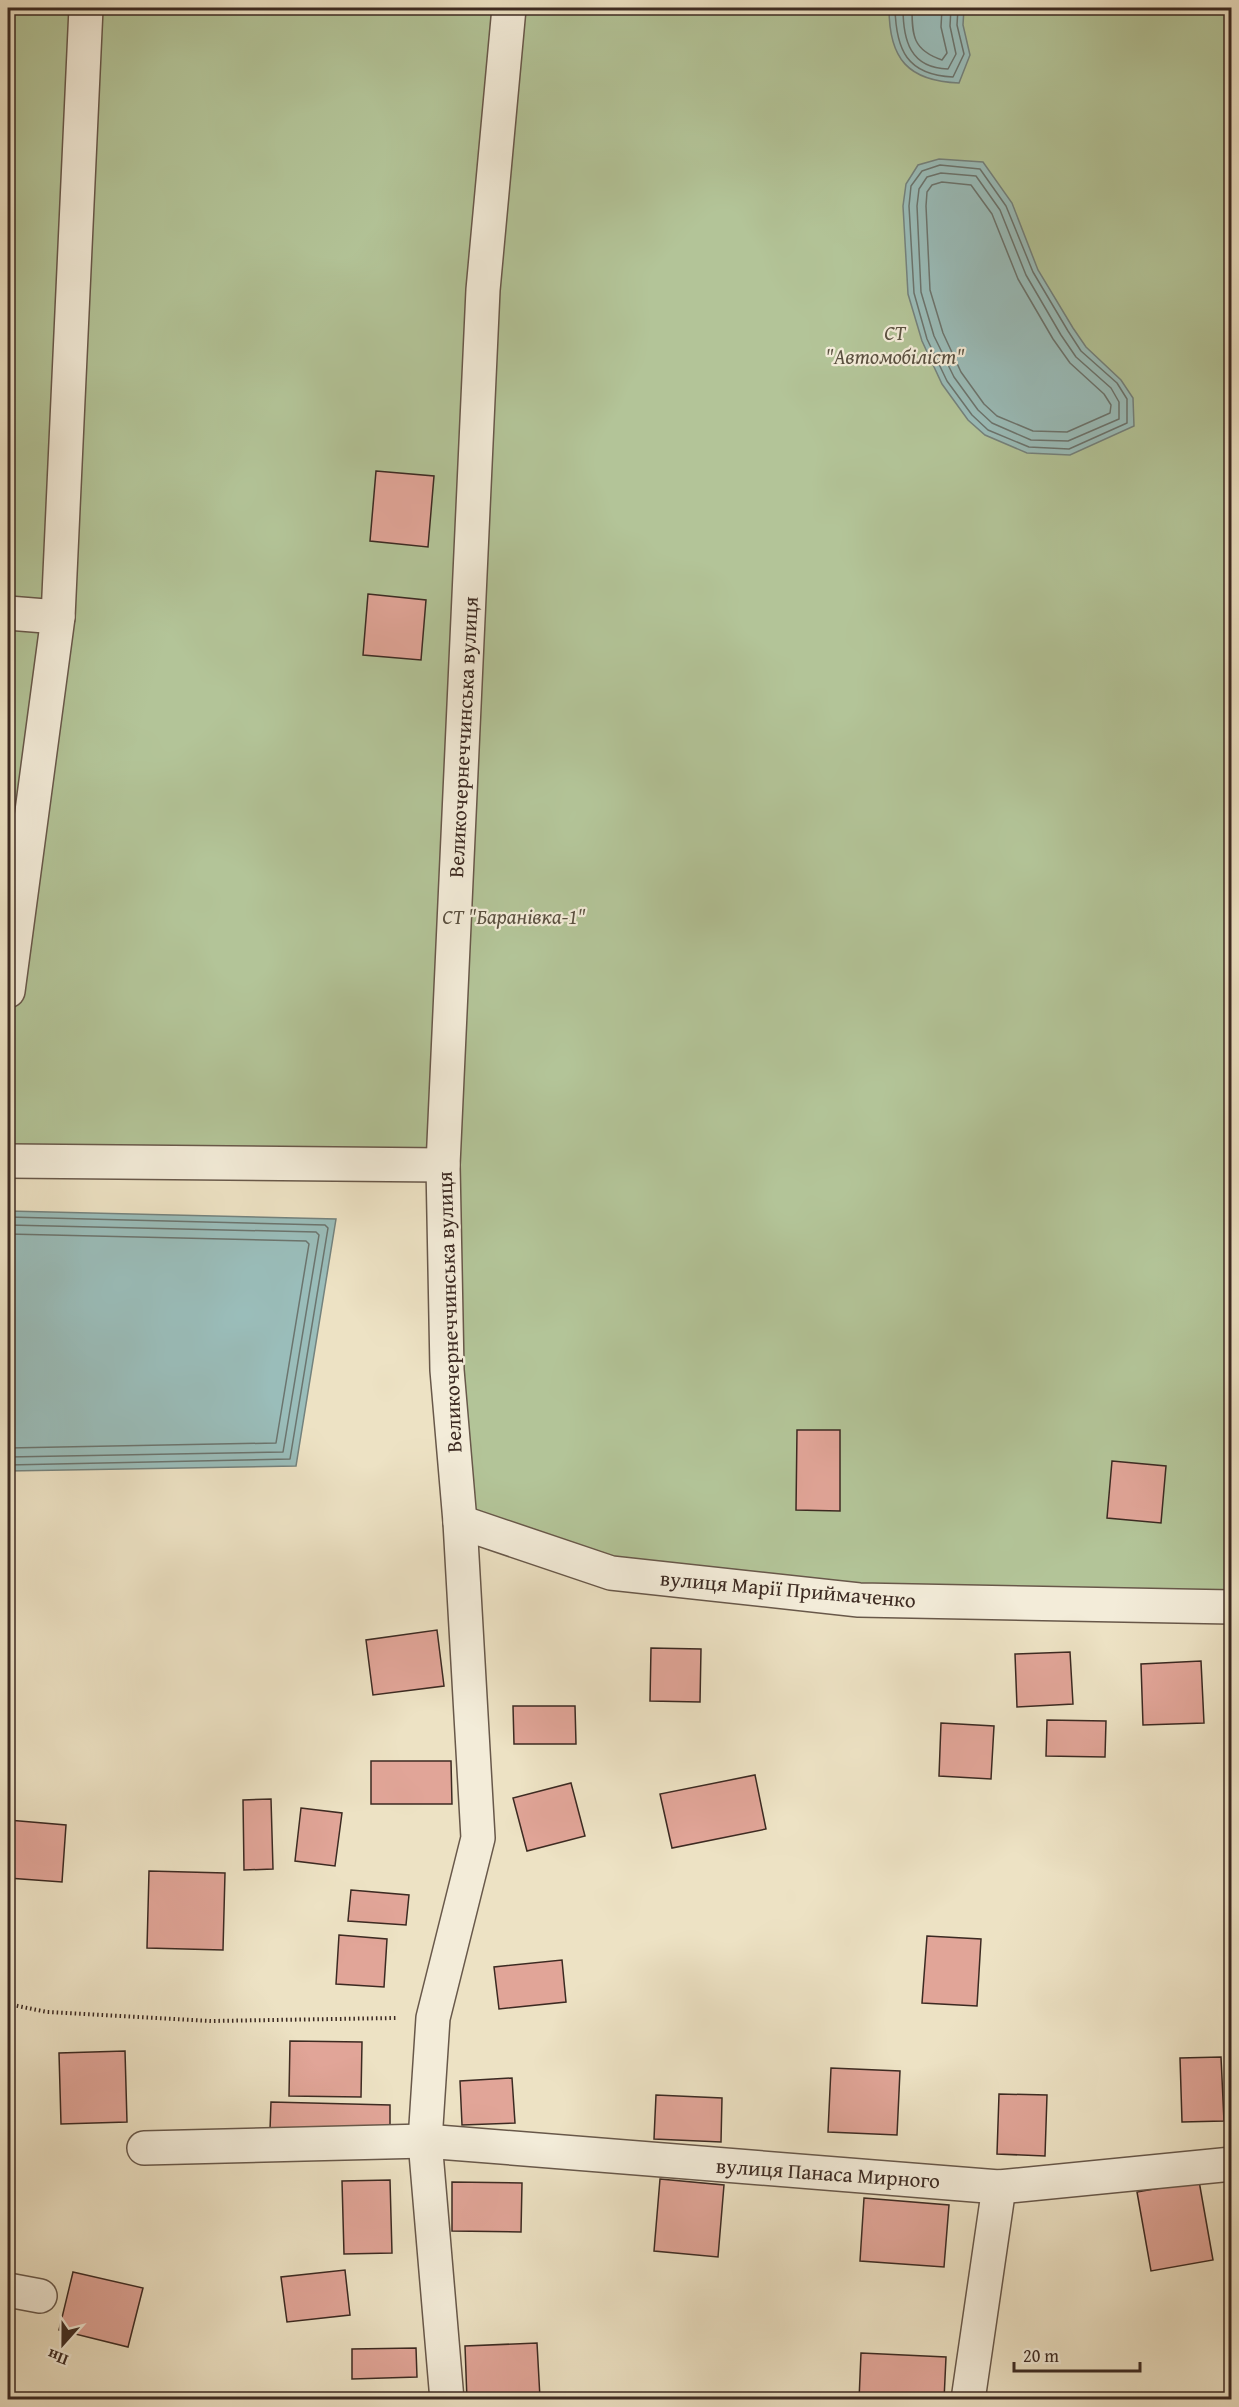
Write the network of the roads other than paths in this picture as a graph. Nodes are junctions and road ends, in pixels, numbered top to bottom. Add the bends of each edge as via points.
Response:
1 (86, 8) edge
2 (509, 8) edge
3 (8, 613) edge
4 (58, 617) junction
5 (11, 949) edge
6 (8, 991) edge
7 (8, 1161) edge
8 (443, 1165) junction
9 (460, 1522) junction
10 (1232, 1607) edge
11 (425, 2141) junction
12 (144, 2148) dead end
13 (1232, 2164) edge
14 (999, 2187) junction
15 (8, 2290) edge
16 (40, 2296) dead end
17 (447, 2400) edge
18 (968, 2400) edge

1 - 4 street
2 - 8 street, Великочернеччинська вулиця via 483,290
3 - 4 street
4 - 5 street
5 - 6 street
7 - 8 street
8 - 9 street, Великочернеччинська вулиця via 447,1370
9 - 10 street, вулиця Марії Приймаченко via 611,1574 859,1600
9 - 11 street, Великочернеччинська вулиця via 478,1838 433,2018
11 - 12 street, вулиця Панаса Мирного
11 - 14 street, вулиця Панаса Мирного
11 - 17 street, Великочернеччинська вулиця
13 - 14 street, вулиця Панаса Мирного
14 - 18 street
15 - 16 street

